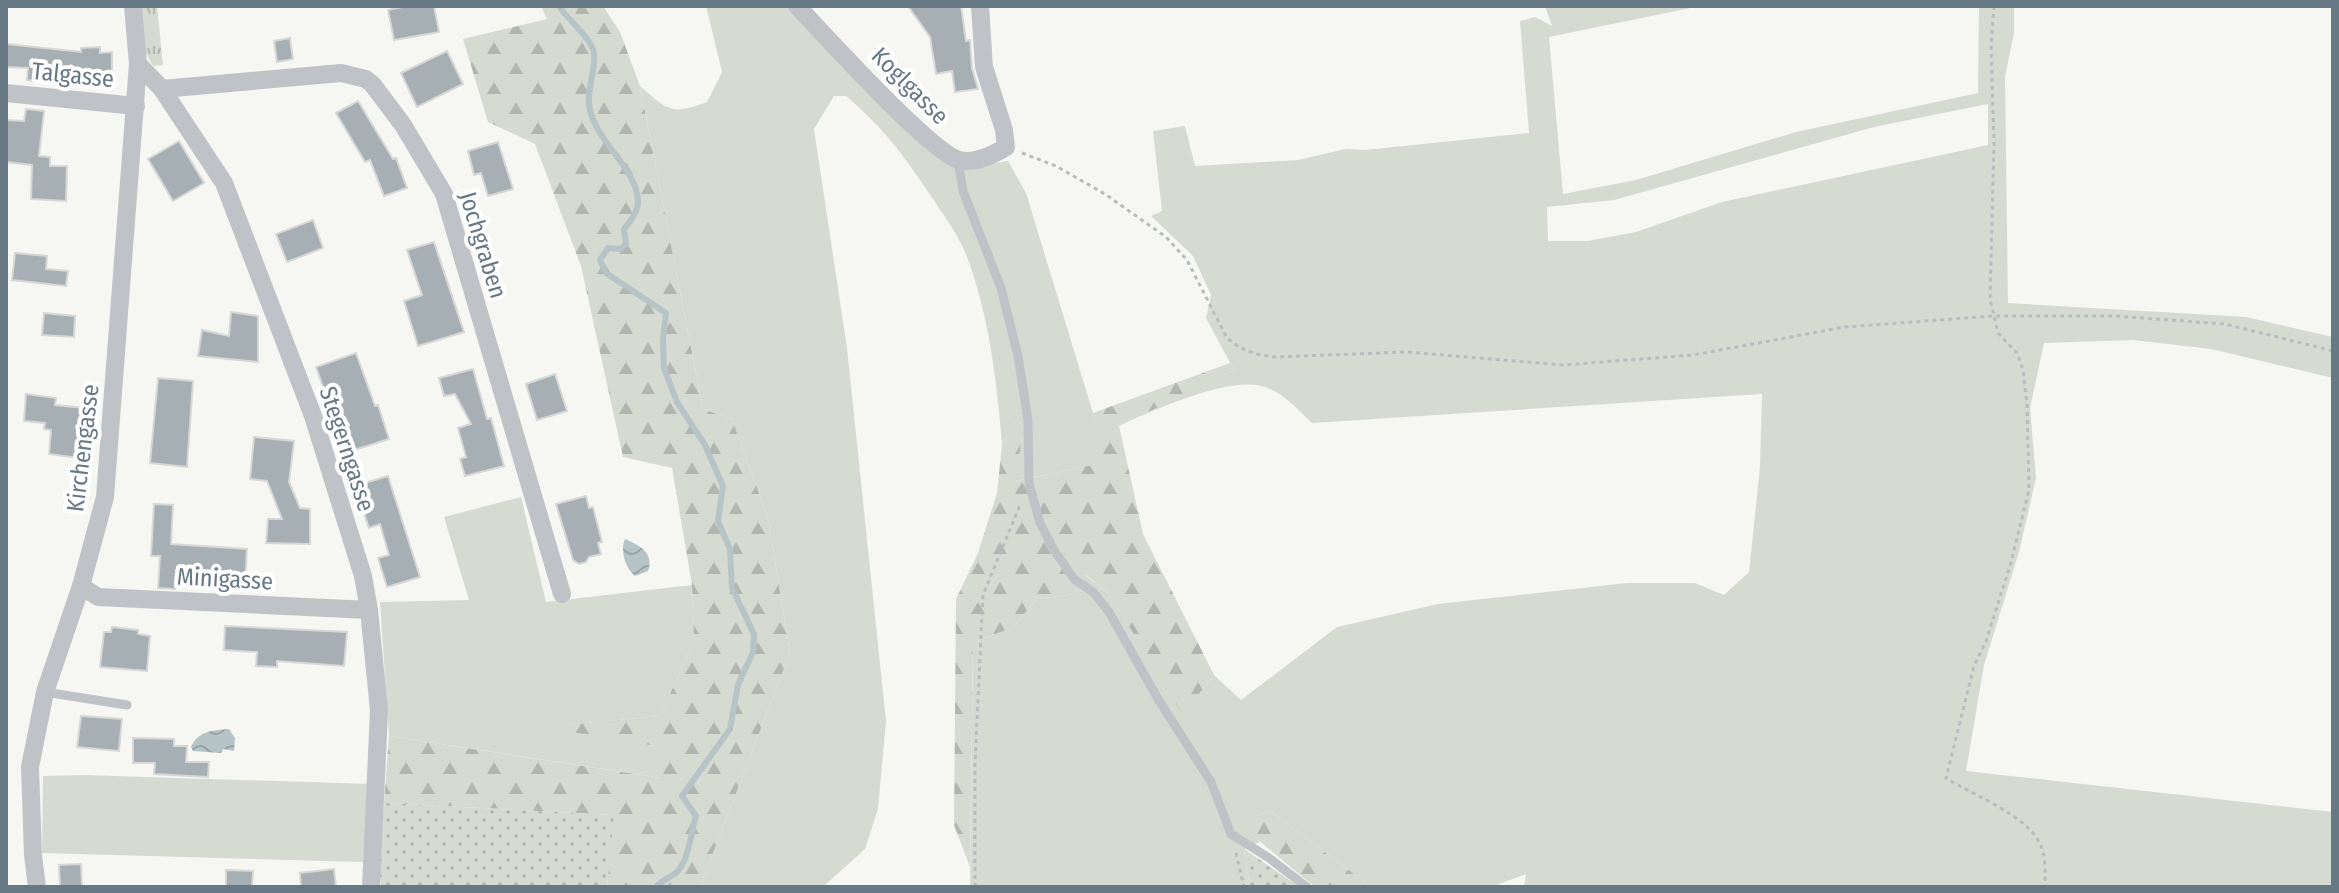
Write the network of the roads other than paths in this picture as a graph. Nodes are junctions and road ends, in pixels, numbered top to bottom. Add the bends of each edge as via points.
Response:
1 (133, 6) edge
2 (797, 6) edge
3 (980, 6) edge
4 (138, 64) junction
5 (162, 89) junction
6 (6, 93) edge
7 (136, 106) junction
8 (958, 160) junction
9 (81, 586) junction
10 (562, 594) dead end
11 (369, 610) junction
12 (45, 692) junction
13 (127, 705) dead end
14 (37, 887) edge
15 (371, 887) edge
16 (1307, 887) edge

1 - 4 street, Kirchengasse
2 - 8 street, Koglgasse via 927,138
3 - 8 street via 984,67 1006,147 981,159
4 - 5 street, Stegerngasse
4 - 7 street, Kirchengasse
5 - 10 street, Jochgraben via 341,73 366,79 377,90 444,194
5 - 11 street, Stegerngasse via 224,183 313,416
6 - 7 street, Talgasse
7 - 9 street, Kirchengasse via 105,497
8 - 16 lane via 963,191 1001,288 1018,356 1028,420 1029,483 1040,523 1074,579 1109,612 1211,782 1231,834
9 - 11 street, Minigasse via 98,597
9 - 12 street, Kirchengasse
11 - 15 street, Stegerngasse via 379,710
12 - 13 lane
12 - 14 street, Kirchengasse via 30,767

